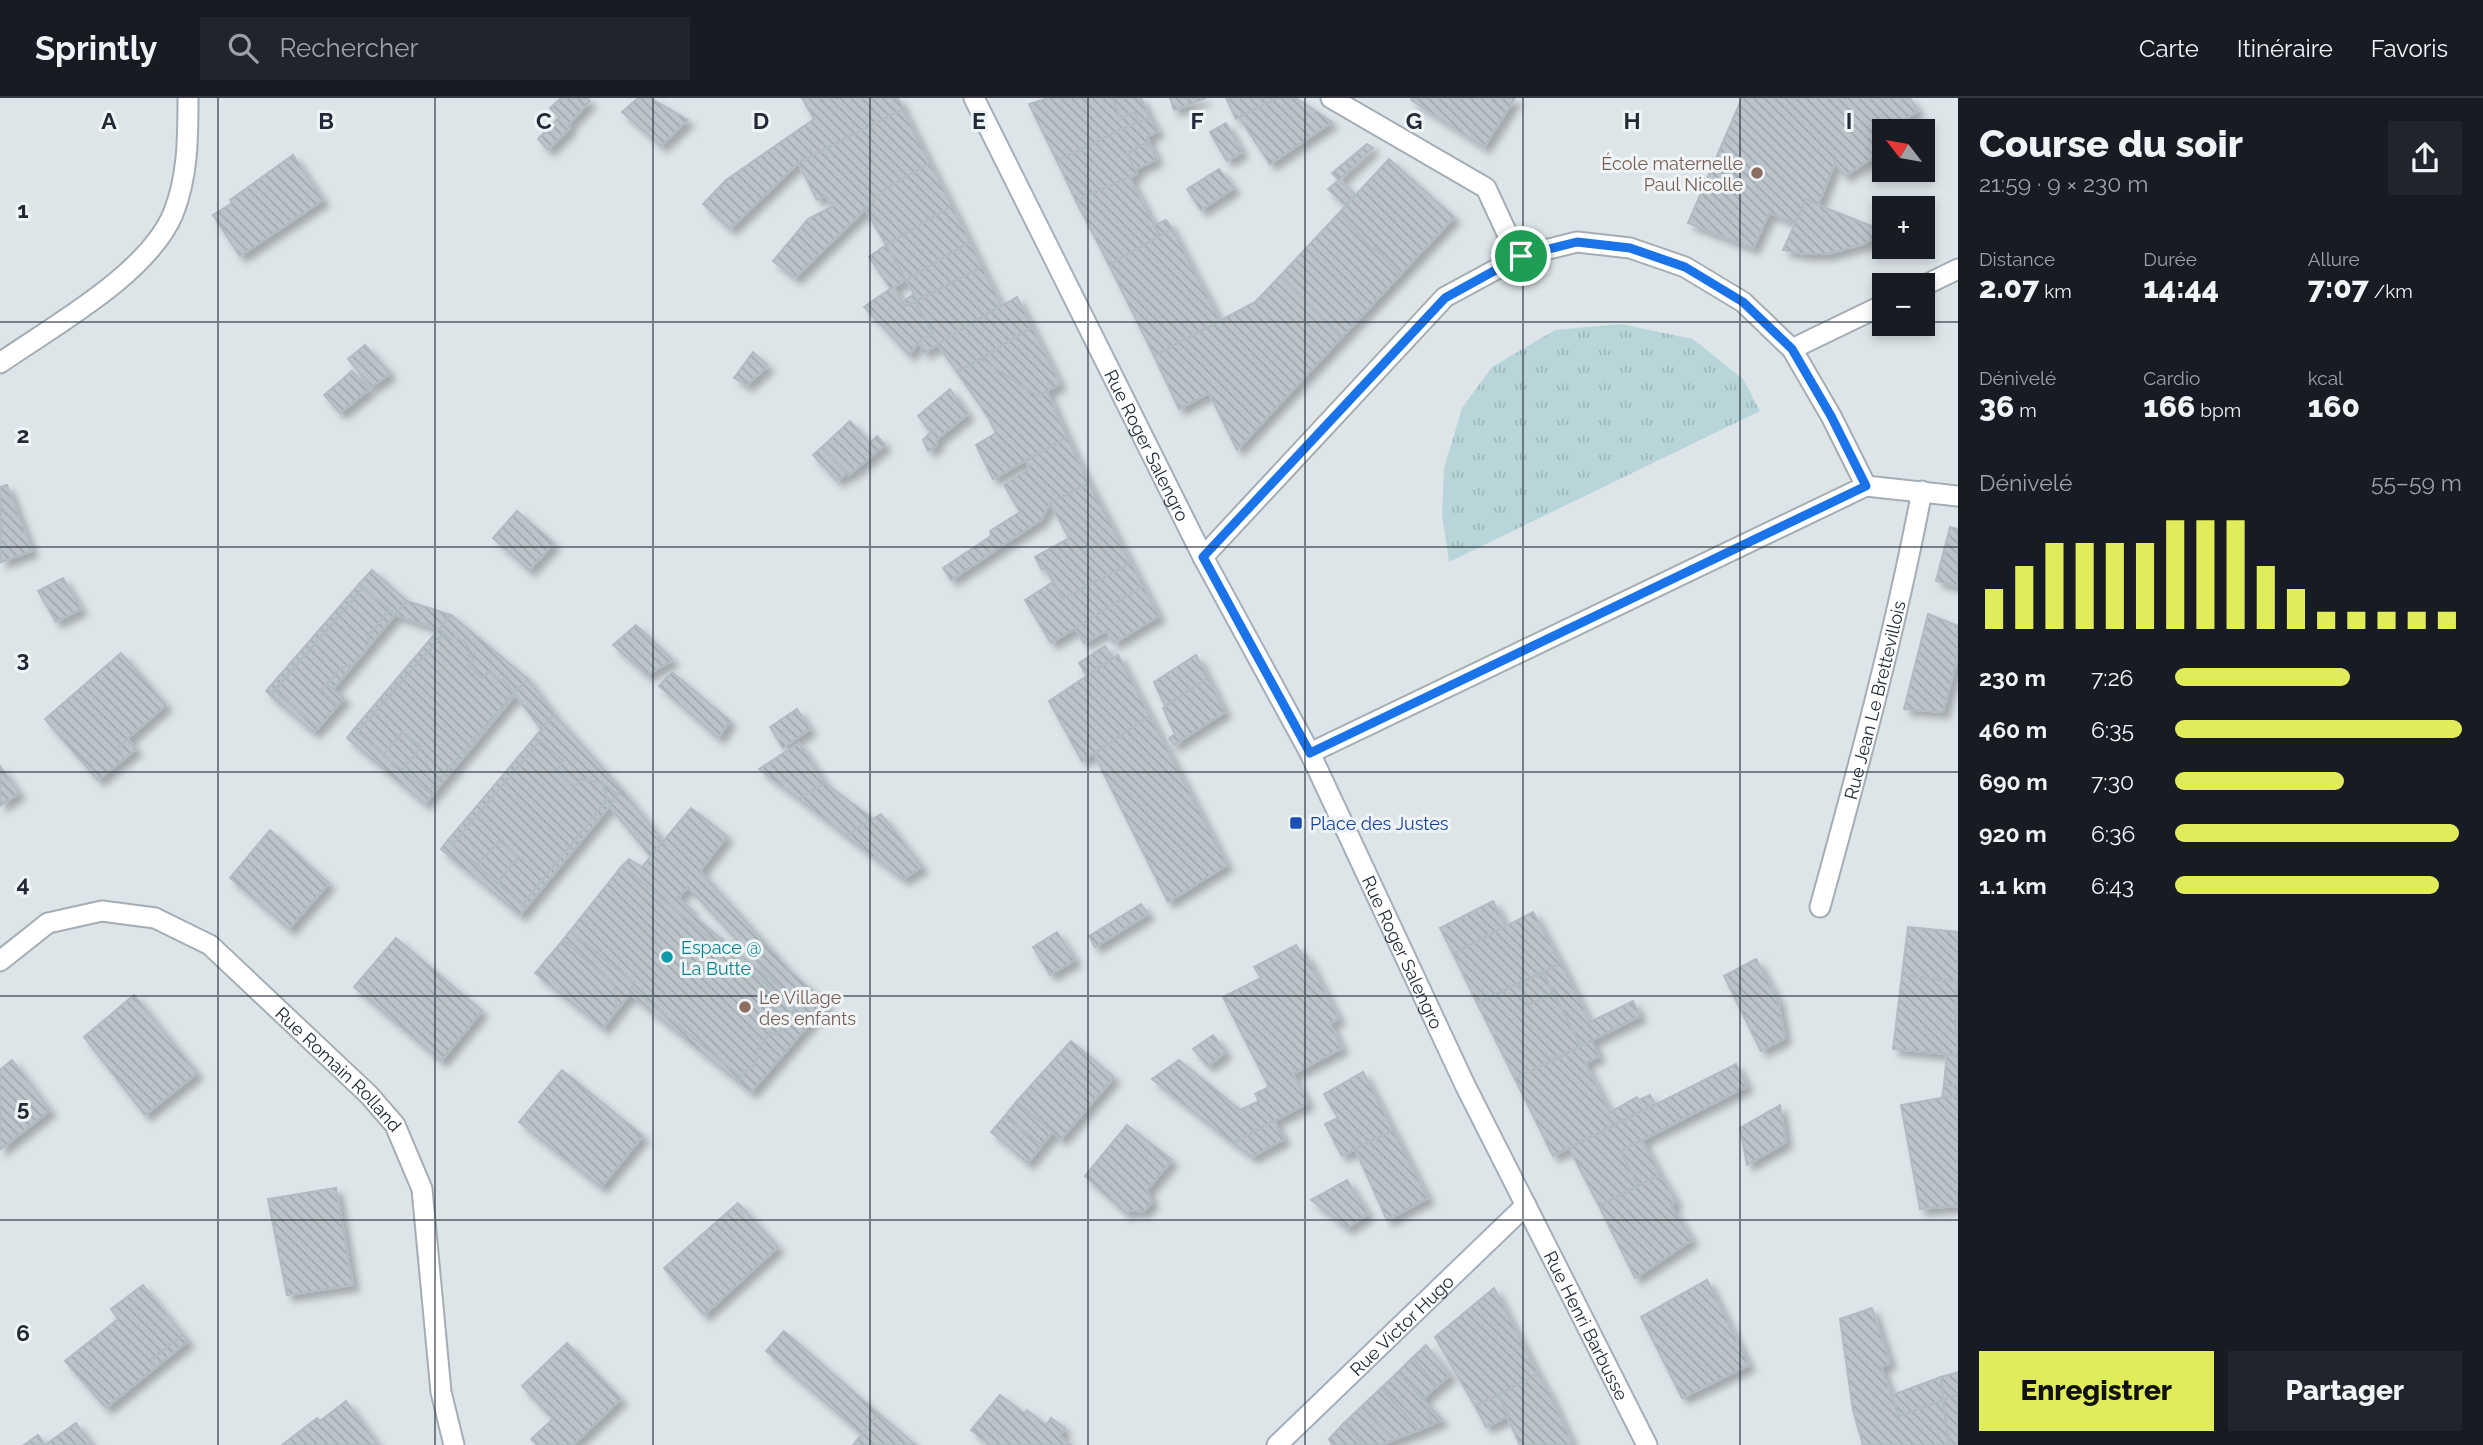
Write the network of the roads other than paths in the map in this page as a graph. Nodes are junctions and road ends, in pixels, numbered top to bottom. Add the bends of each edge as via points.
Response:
1 (188, 98) edge
2 (974, 98) edge
3 (1331, 98) edge
4 (1518, 257) junction
5 (1958, 269) edge
6 (1935, 280) edge
7 (1872, 310) edge
8 (1792, 349) junction
9 (0, 363) edge
10 (1866, 486) junction
11 (1922, 491) junction
12 (1958, 496) edge
13 (1203, 557) junction
14 (1310, 753) junction
15 (1820, 907) dead end
16 (0, 961) edge
17 (1526, 1205) junction
18 (454, 1445) edge
19 (1277, 1445) edge
20 (1647, 1445) edge

1 - 9 street via 189,154 173,214 150,251 105,290
2 - 13 street, Rue Roger Salengro
3 - 4 street via 1486,188
4 - 8 street via 1577,242 1641,251 1685,267 1743,302
4 - 13 street via 1445,298
5 - 6 street
7 - 8 street
8 - 10 street
10 - 11 street
10 - 14 street
11 - 12 street
11 - 15 street, Rue Jean Le Brettevillois via 1868,737
13 - 14 street, Rue Roger Salengro
14 - 17 street, Rue Roger Salengro
16 - 18 street, Rue Romain Rolland via 48,923 102,911 155,918 210,945 369,1095 395,1125 422,1189 441,1392
17 - 19 street, Rue Victor Hugo
17 - 20 street, Rue Henri Barbusse

